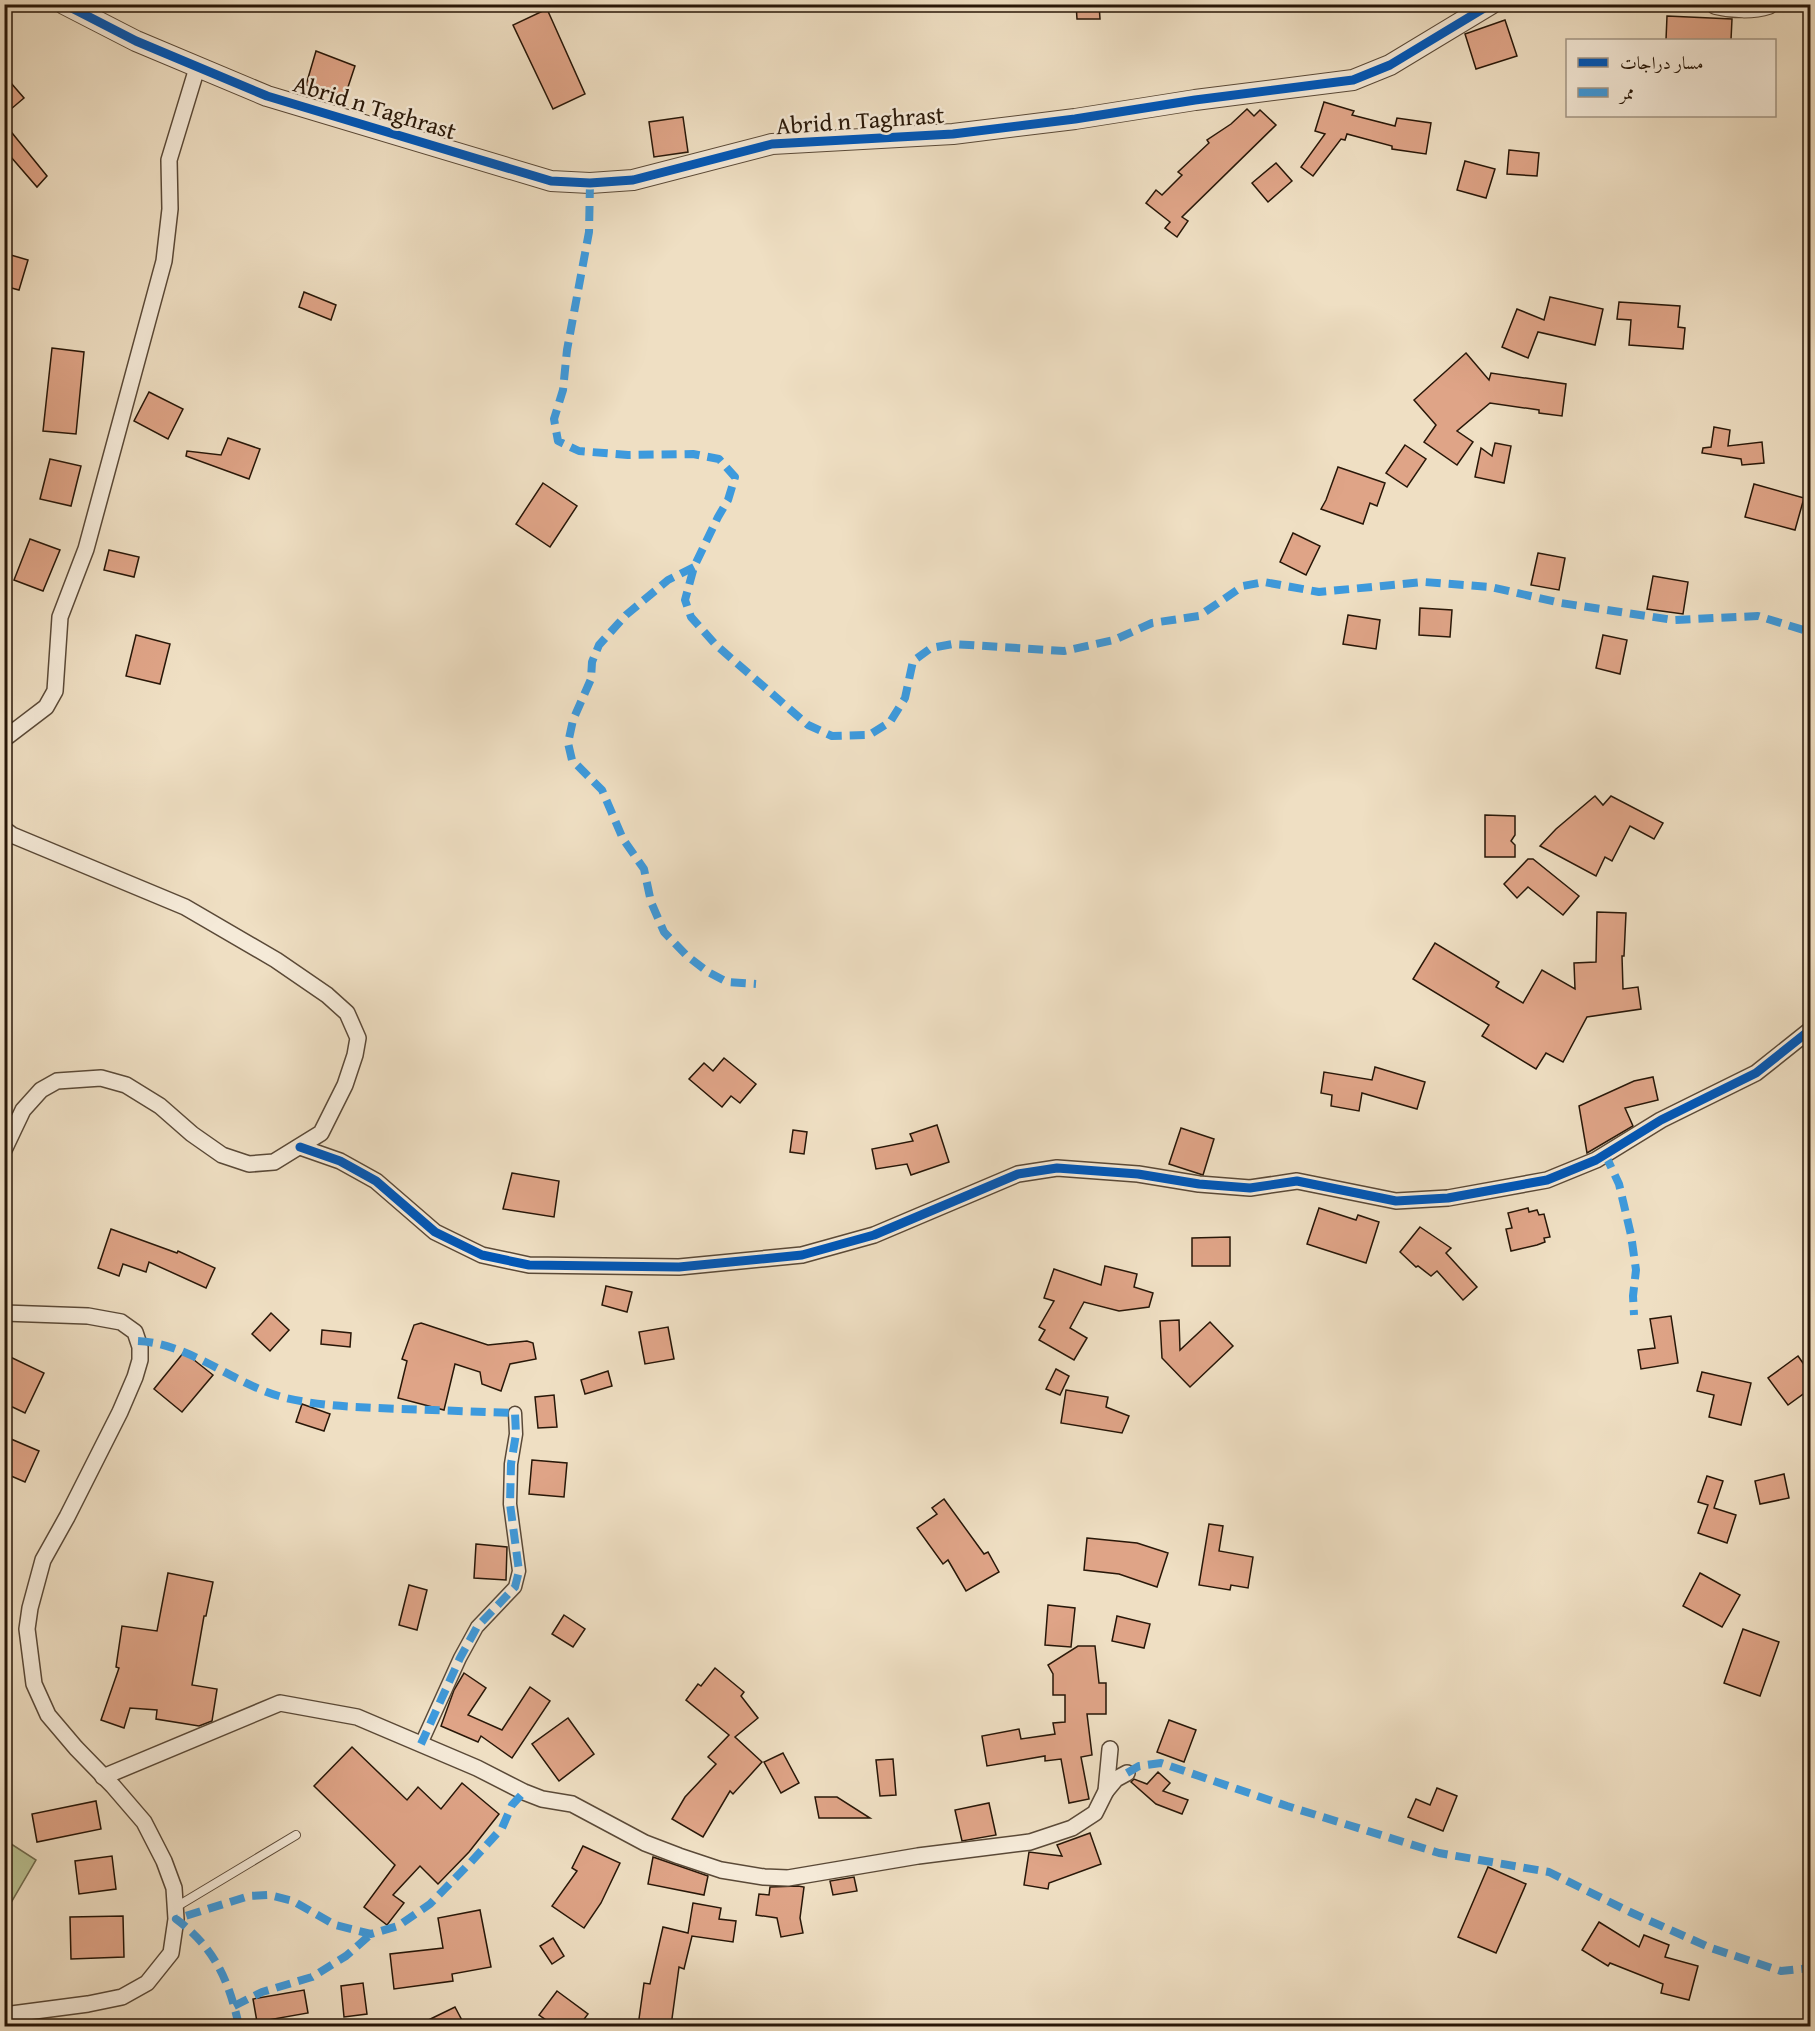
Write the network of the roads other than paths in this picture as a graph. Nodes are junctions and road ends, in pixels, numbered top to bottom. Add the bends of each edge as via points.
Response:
1 (64, 4) edge
2 (1491, 4) edge
3 (1716, 4) edge
4 (1768, 4) edge
5 (197, 68) junction
6 (4, 739) edge
7 (4, 829) edge
8 (1810, 1030) edge
9 (300, 1147) junction
10 (4, 1150) edge
11 (4, 1313) edge
12 (515, 1413) dead end
13 (421, 1744) junction
14 (1110, 1749) dead end
15 (1127, 1773) dead end
16 (103, 1777) junction
17 (1106, 1791) junction
18 (296, 1835) dead end
19 (175, 1907) junction
20 (4, 2015) edge

1 - 5 street, Abrid n Taghrast
2 - 5 street, Abrid n Taghrast via 1390,65 1353,80 953,134 772,144 633,180 590,183 551,181 267,96
3 - 4 street
5 - 6 street via 169,159 170,209 164,261 86,549 60,617 55,691 46,707
7 - 9 street via 185,907 276,960 347,1013 358,1038 345,1085 321,1133
8 - 9 street via 1756,1073 1660,1120 1596,1160 1547,1180 1448,1198 1395,1201 1297,1181 1250,1188 1057,1168 1018,1174 874,1235 802,1255 679,1267 529,1265 482,1255 435,1232 376,1181 340,1161
9 - 10 street via 274,1162 249,1164 222,1155 160,1106 126,1085 101,1078 57,1081 41,1090 23,1110
11 - 16 street via 88,1316 121,1322 135,1332 140,1347 135,1377 120,1412 43,1560 27,1629 34,1684 48,1715
12 - 13 street via 510,1504 519,1571 515,1587 477,1628
13 - 16 street via 357,1717 280,1703
13 - 17 street via 524,1792 572,1804 645,1843 721,1870 764,1877 811,1875 1030,1842 1072,1828 1095,1813
14 - 17 street
15 - 17 street
16 - 19 street via 144,1822 174,1888
18 - 19 lane
19 - 20 street via 171,1953 147,1983 122,1996 88,2004

